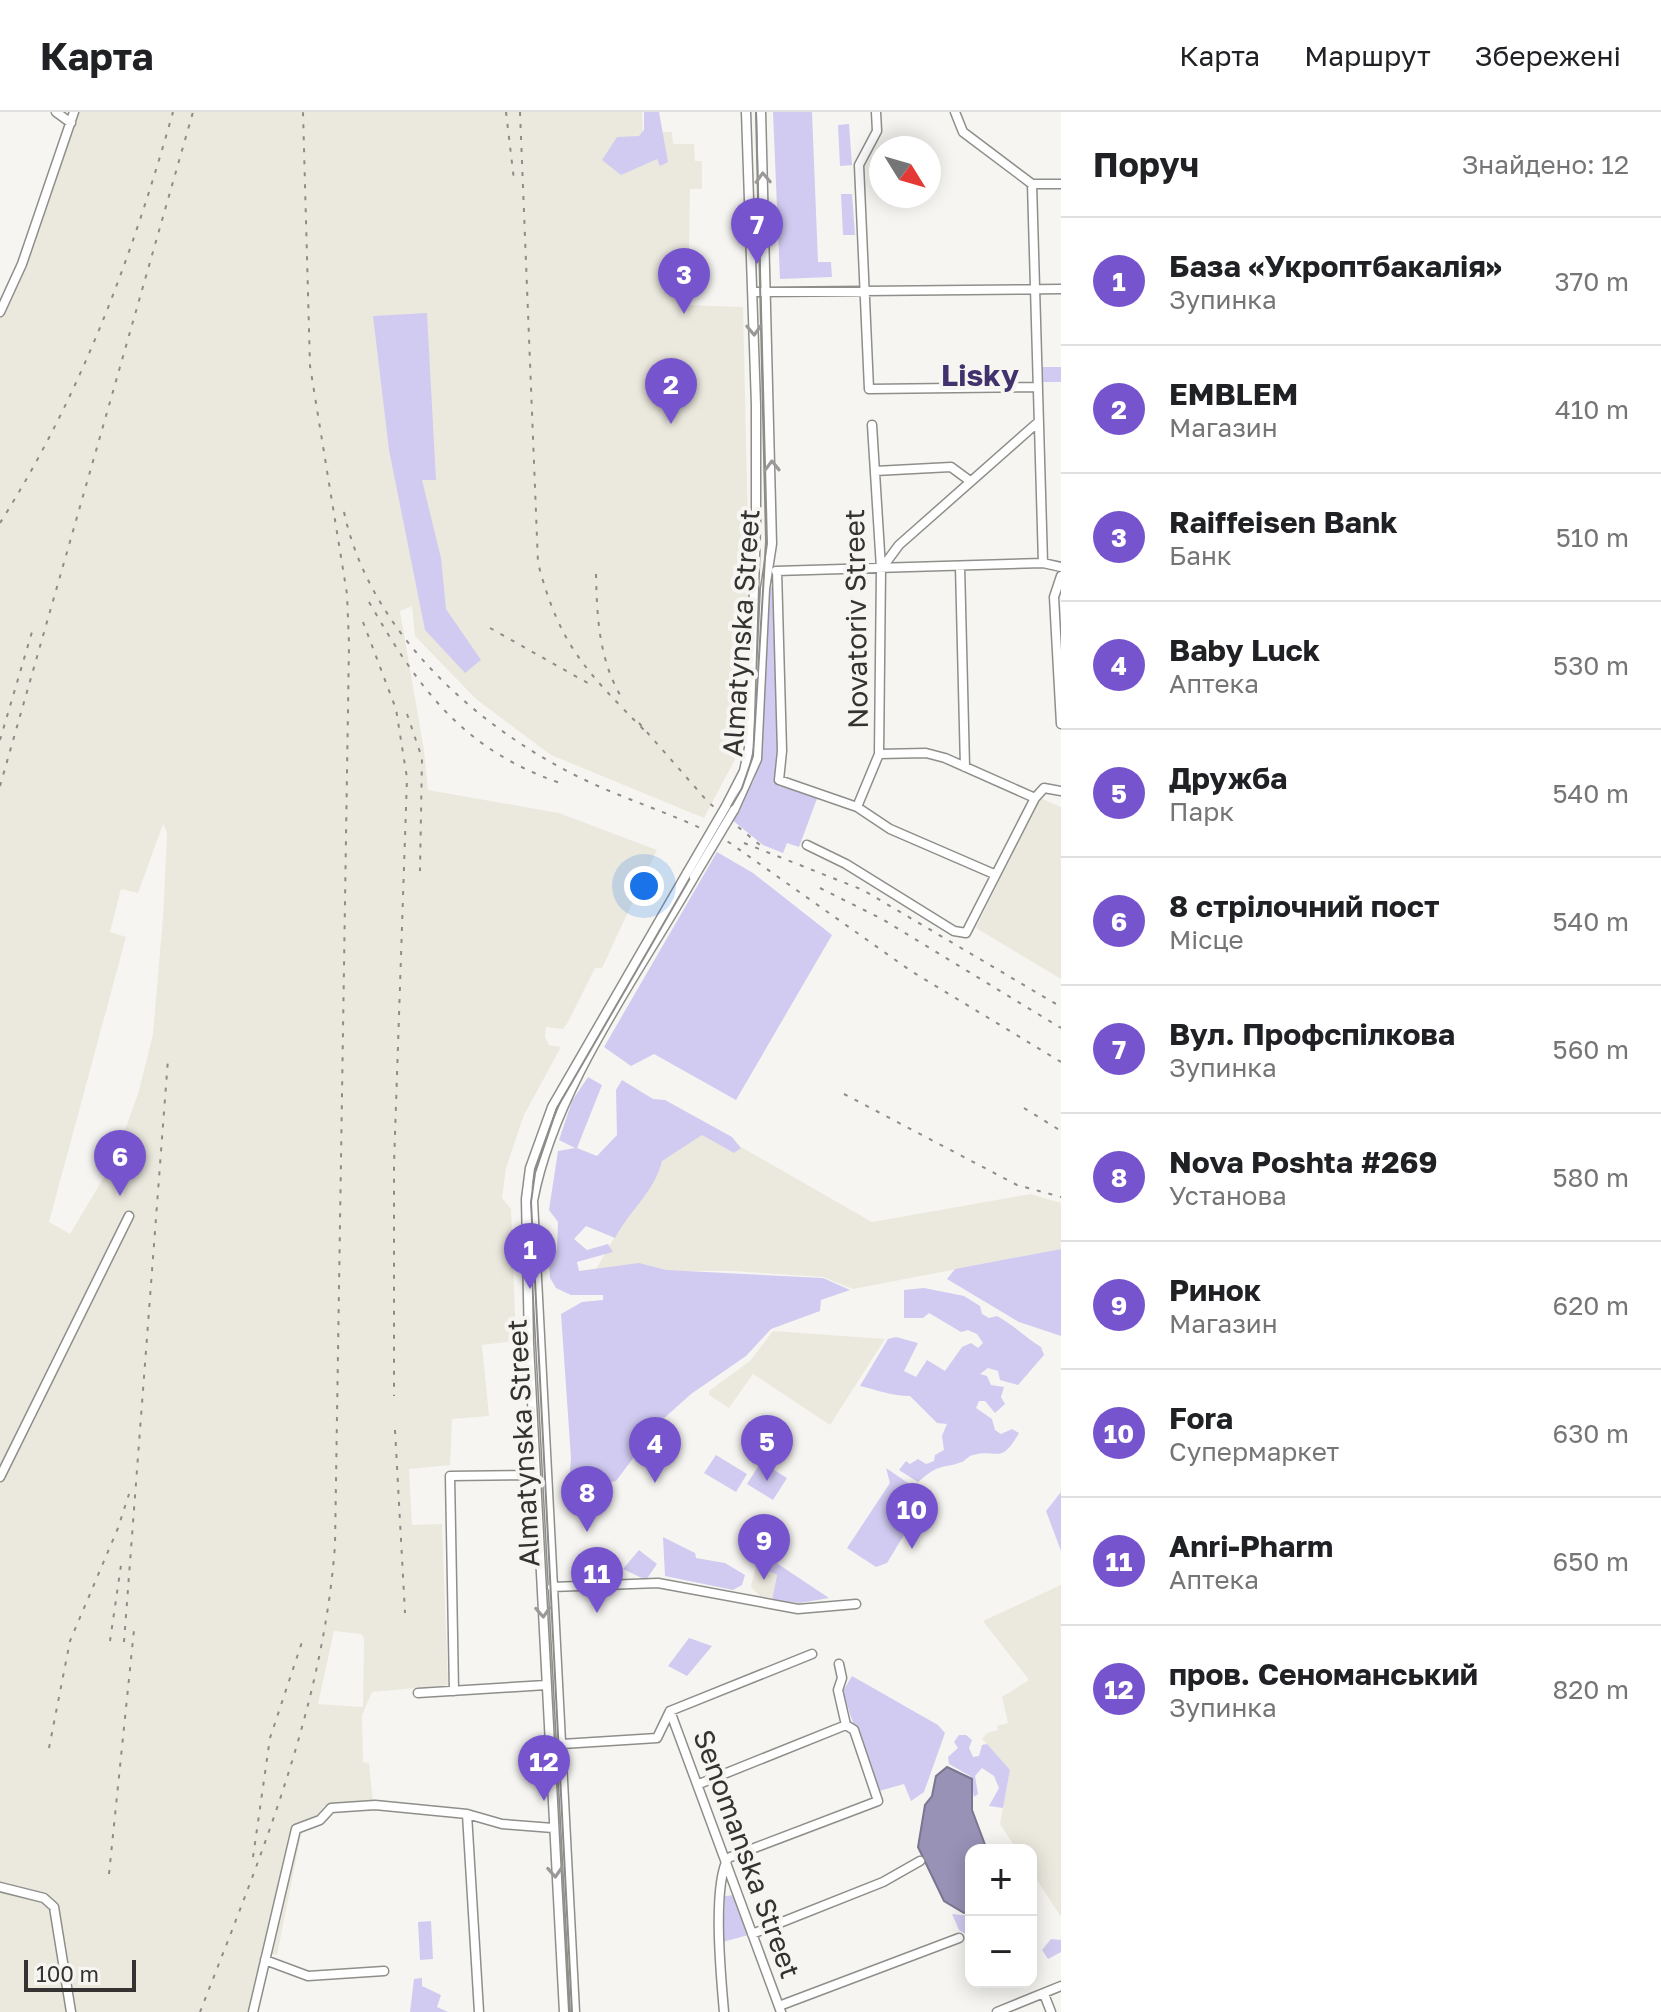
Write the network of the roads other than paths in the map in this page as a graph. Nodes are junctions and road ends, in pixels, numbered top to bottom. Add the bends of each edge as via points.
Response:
1 (56, 112) edge
2 (74, 112) edge
3 (746, 112) edge
4 (761, 112) edge
5 (876, 112) edge
6 (955, 112) edge
7 (71, 123) junction
8 (1032, 184) junction
9 (1061, 184) edge
10 (1061, 289) edge
11 (862, 290) junction
12 (1033, 290) junction
13 (753, 292) junction
14 (767, 292) junction
15 (0, 312) edge
16 (1035, 387) junction
17 (1036, 424) junction
18 (872, 425) dead end
19 (875, 471) junction
20 (970, 481) junction
21 (1043, 563) junction
22 (960, 566) junction
23 (1061, 567) edge
24 (881, 568) junction
25 (773, 571) junction
26 (755, 572) junction
27 (1061, 576) edge
28 (1061, 724) edge
29 (879, 754) junction
30 (965, 767) junction
31 (1061, 791) edge
32 (1035, 798) junction
33 (857, 807) junction
34 (730, 808) junction
35 (807, 845) dead end
36 (994, 874) junction
37 (691, 875) junction
38 (129, 1216) dead end
39 (536, 1475) junction
40 (0, 1477) edge
41 (552, 1587) junction
42 (856, 1604) dead end
43 (812, 1654) dead end
44 (839, 1664) dead end
45 (546, 1685) junction
46 (454, 1691) junction
47 (418, 1693) dead end
48 (670, 1711) junction
49 (846, 1725) junction
50 (562, 1744) junction
51 (699, 1784) junction
52 (467, 1814) junction
53 (553, 1828) junction
54 (920, 1861) dead end
55 (725, 1865) junction
56 (0, 1887) edge
57 (752, 1934) junction
58 (959, 1938) dead end
59 (265, 1960) junction
60 (384, 1971) dead end
61 (1061, 1986) edge
62 (1044, 1994) junction
63 (780, 2009) edge
64 (71, 2012) edge
65 (253, 2012) edge
66 (479, 2012) edge
67 (564, 2012) edge
68 (575, 2012) edge
69 (724, 2012) edge
70 (997, 2012) edge
71 (1051, 2012) edge

1 - 7 street
2 - 7 street
3 - 13 street, Almatynska Street
14 -> 4 street, Almatynska Street
5 - 11 street via 877,131 859,165
6 - 8 street via 963,132
7 - 15 street
8 - 9 street
8 - 12 street
10 - 12 street
11 - 12 street
11 - 14 street
11 - 16 street via 869,389
12 - 16 street
13 - 14 street
13 -> 26 street, Almatynska Street
25 -> 14 street, Almatynska Street
16 - 17 street
17 - 20 street
17 - 21 street
18 - 19 street, Novatoriv Street
19 - 20 street via 951,467
19 - 24 street, Novatoriv Street
20 - 24 street
21 - 22 street
21 - 23 street
22 - 24 street
22 - 30 street
24 - 25 street
24 - 29 street, Novatoriv Street
25 - 26 street
25 - 33 street, Almatynska Street via 779,780
25 - 34 street, Almatynska Street via 757,759
26 - 34 street, Almatynska Street via 749,748
27 - 28 street via 1054,597
29 - 30 street via 926,753
29 - 33 street, Novatoriv Street
30 - 32 street
31 - 32 street via 1044,788
32 - 36 street
33 - 36 street via 890,829
34 - 37 street, Almatynska Street, bridge
35 - 36 street via 961,934 970,929
37 - 39 street, Almatynska Street via 566,1079 530,1168 523,1227
37 - 41 street, Almatynska Street via 573,1085 553,1126 538,1177 533,1208
38 - 40 street
39 -> 45 street, Almatynska Street
39 - 46 street via 450,1476
41 - 42 street via 644,1583 798,1609
41 - 50 street, Almatynska Street
43 - 48 street
44 - 49 street
45 - 46 street
45 - 53 street, Almatynska Street
46 - 47 street
48 - 50 street via 657,1738
48 - 51 street, Senomanska Street
49 - 51 street
49 - 55 street via 854,1730 878,1801 737,1853
50 - 68 street, Almatynska Street
51 - 55 street, Senomanska Street
52 - 53 street via 502,1824
52 - 59 street via 369,1805 331,1808 320,1820 299,1827
52 - 66 street
53 -> 67 street, Almatynska Street
54 - 57 street via 883,1882
55 - 57 street, Senomanska Street
55 - 69 street via 719,1935
56 - 64 street via 44,1898 54,1907
57 - 63 street, Senomanska Street
58 - 63 street
59 - 60 street via 308,1976
59 - 65 street
61 - 62 street
62 - 70 street
62 - 71 street

